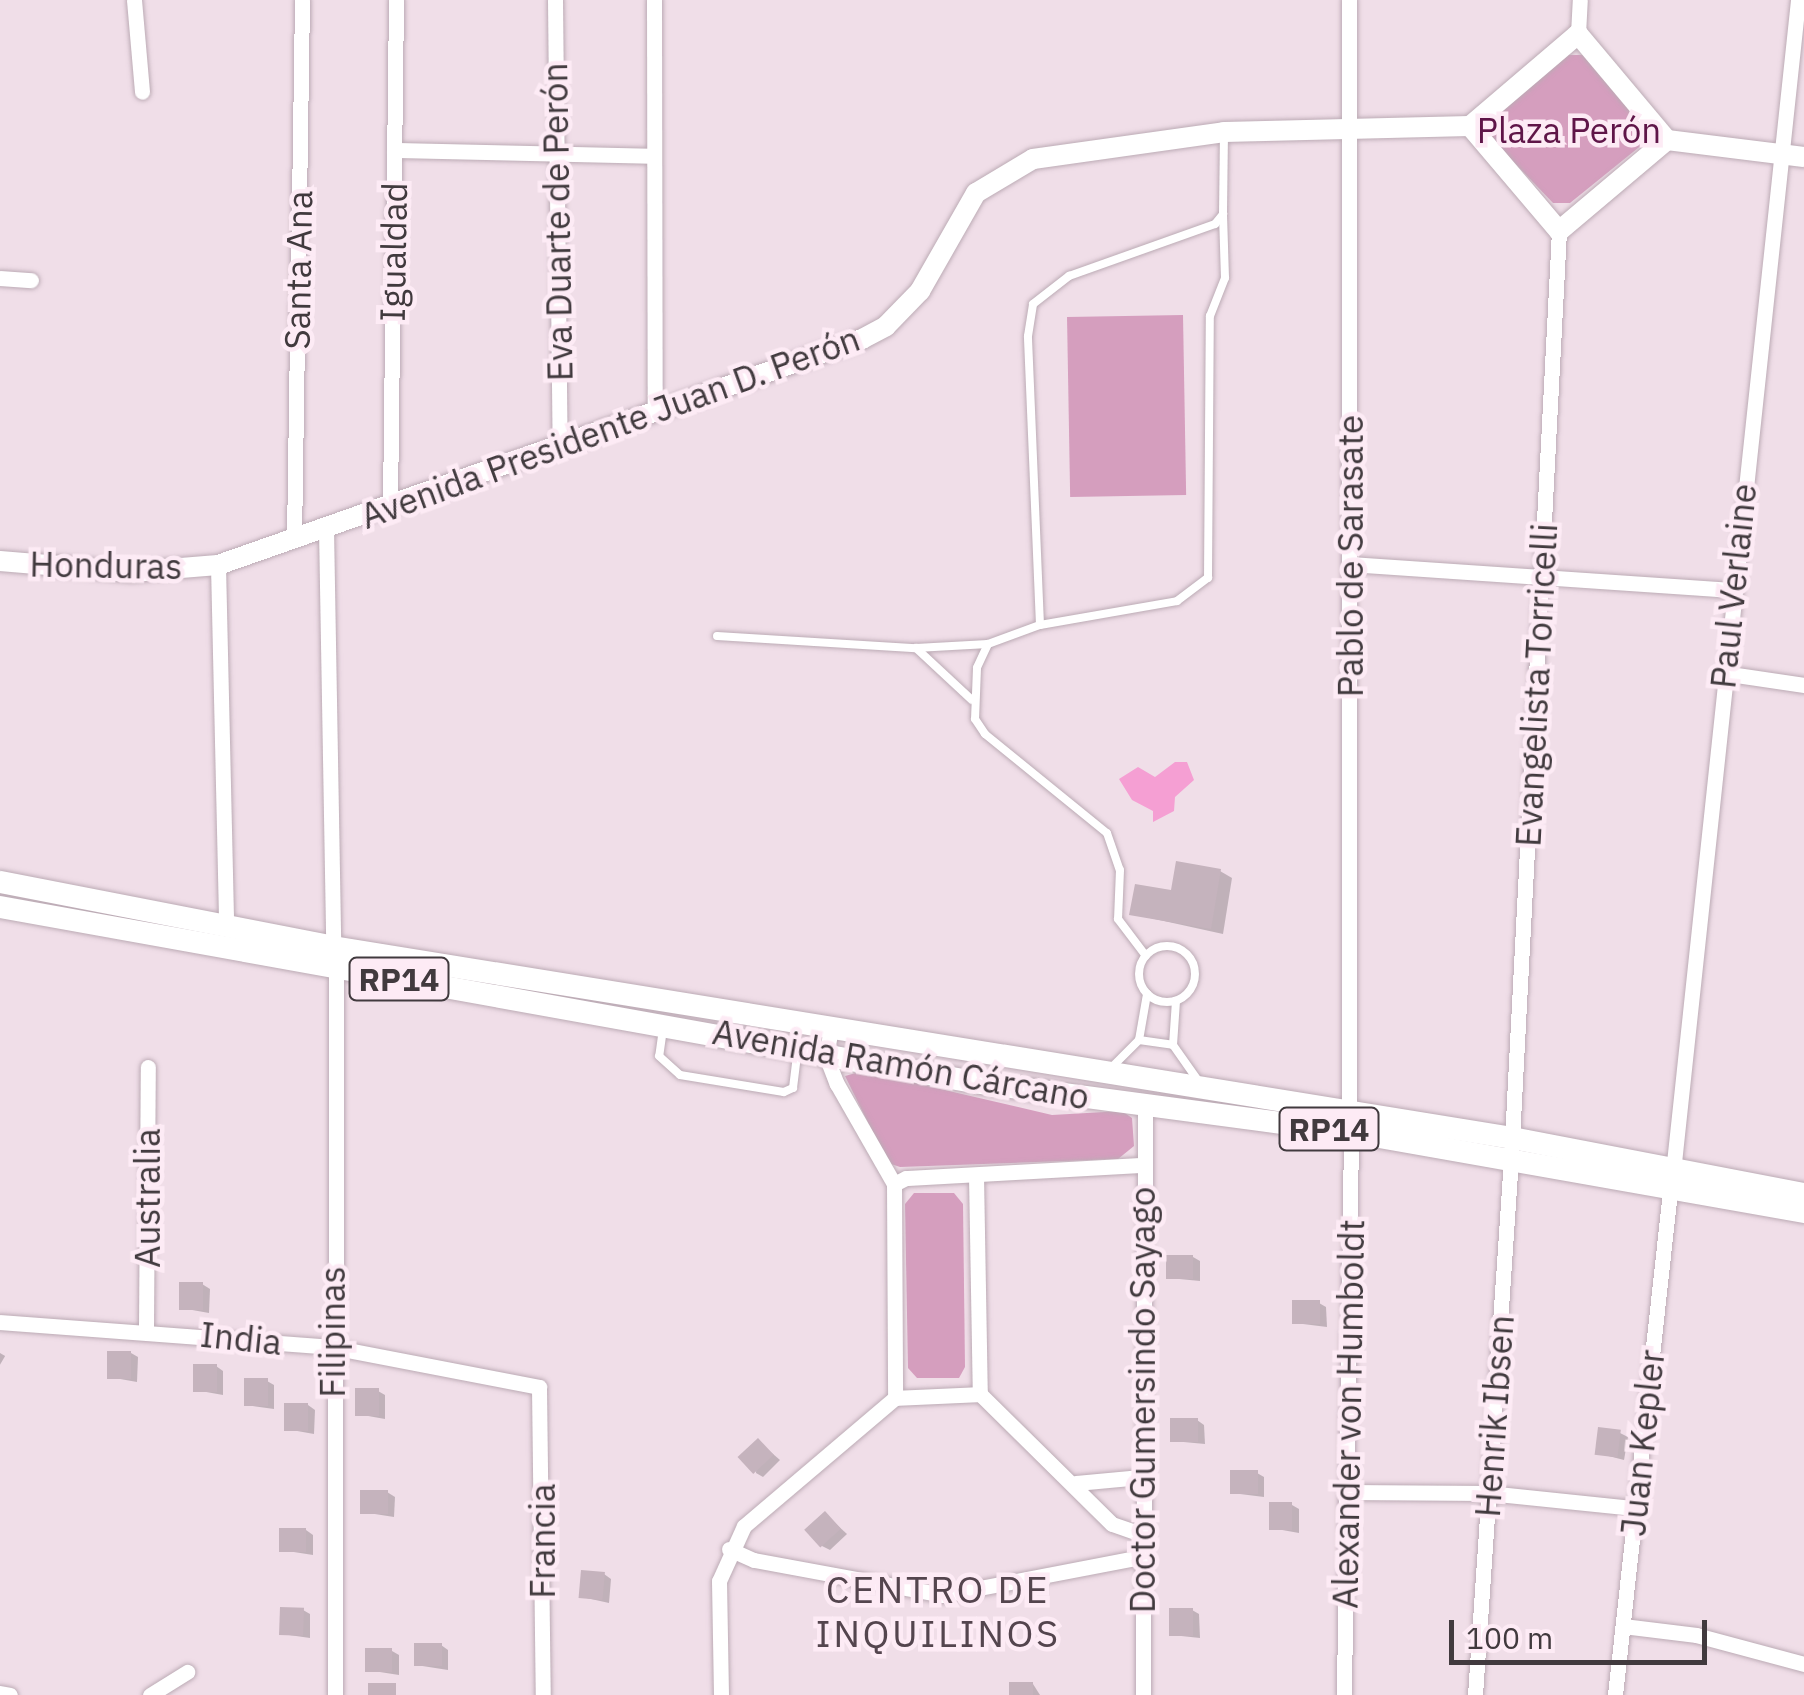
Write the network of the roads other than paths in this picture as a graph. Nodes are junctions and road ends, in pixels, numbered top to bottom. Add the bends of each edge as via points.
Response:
1 (134, 0) edge
2 (302, 0) edge
3 (396, 0) edge
4 (555, 0) edge
5 (654, 0) edge
6 (1349, 0) edge
7 (1580, 0) edge
8 (1798, 0) edge
9 (1578, 34) junction
10 (142, 92) dead end
11 (1470, 126) junction
12 (1350, 129) junction
13 (1224, 132) junction
14 (1667, 140) junction
15 (394, 150) junction
16 (1782, 152) junction
17 (557, 155) junction
18 (654, 156) junction
19 (1804, 157) edge
20 (1223, 214) junction
21 (1558, 231) junction
22 (0, 278) edge
23 (31, 280) dead end
24 (655, 412) junction
25 (560, 444) junction
26 (390, 505) junction
27 (326, 528) junction
28 (294, 540) junction
29 (0, 561) edge
30 (1350, 564) junction
31 (218, 565) junction
32 (1542, 574) junction
33 (1732, 590) junction
34 (1040, 625) junction
35 (717, 636) dead end
36 (988, 644) junction
37 (916, 648) junction
38 (1724, 673) junction
39 (1804, 685) edge
40 (972, 700) junction
41 (0, 882) edge
42 (0, 907) edge
43 (226, 928) junction
44 (1146, 956) junction
45 (335, 958) junction
46 (1147, 994) junction
47 (1176, 1001) junction
48 (666, 1012) junction
49 (832, 1028) junction
50 (1138, 1040) junction
51 (1173, 1045) junction
52 (798, 1051) junction
53 (826, 1056) junction
54 (996, 1056) junction
55 (148, 1067) dead end
56 (1106, 1074) junction
57 (1207, 1089) junction
58 (1145, 1104) junction
59 (1350, 1122) junction
60 (1512, 1148) junction
61 (1142, 1165) junction
62 (976, 1175) junction
63 (1671, 1181) junction
64 (894, 1184) junction
65 (1804, 1194) edge
66 (1804, 1212) edge
67 (0, 1322) edge
68 (146, 1328) junction
69 (332, 1347) junction
70 (539, 1387) joint
71 (980, 1394) junction
72 (895, 1398) junction
73 (1140, 1476) junction
74 (1076, 1483) junction
75 (1347, 1492) junction
76 (1488, 1493) junction
77 (1634, 1508) junction
78 (1141, 1534) junction
79 (729, 1549) junction
80 (1141, 1557) junction
81 (1622, 1626) junction
82 (1804, 1664) edge
83 (186, 1672) dead end
84 (0, 1693) edge
85 (10, 1695) edge
86 (150, 1695) edge
87 (335, 1695) edge
88 (543, 1695) edge
89 (722, 1695) edge
90 (1143, 1695) edge
91 (1344, 1695) edge
92 (1475, 1695) edge
93 (1615, 1695) edge

1 - 10 street
2 - 28 street, Santa Ana
3 - 15 street, Igualdad
4 - 17 street, Eva Duarte de Perón
5 - 18 street
6 - 12 street, Pablo de Sarasate
7 - 9 street
8 - 16 street, Paul Verlaine
9 - 11 main road
9 - 14 main road
11 - 12 main road, Avenida Presidente Juan D. Perón
11 - 21 main road
12 - 13 main road, Avenida Presidente Juan D. Perón
12 - 30 street, Pablo de Sarasate
13 - 20 lane
13 - 24 main road, Avenida Presidente Juan D. Perón via 1050,155 1010,169 961,210 920,291 886,326
14 - 16 main road
14 - 21 main road
15 - 17 street
15 - 26 street, Igualdad
16 - 19 main road
16 - 33 street, Paul Verlaine
17 - 18 street
17 - 25 street, Eva Duarte de Perón
18 - 24 street
20 - 34 lane via 1198,234 1070,276 1033,304 1028,336
20 - 34 lane via 1224,278 1210,316 1208,578 1177,601
21 - 32 street, Evangelista Torricelli
22 - 23 street
24 - 25 main road, Avenida Presidente Juan D. Perón
25 - 26 main road, Avenida Presidente Juan D. Perón
26 - 27 main road, Avenida Presidente Juan D. Perón
27 - 28 main road, Honduras
27 - 45 street
28 - 31 main road, Honduras
29 - 31 main road, Honduras via 86,571
30 - 32 street
30 - 59 street, Pablo de Sarasate
31 - 43 street
32 - 33 street
32 - 60 street, Evangelista Torricelli
33 - 38 street, Paul Verlaine
34 - 36 lane
35 - 37 lane
36 - 37 lane
36 - 40 lane
37 - 40 lane
38 - 39 street
38 - 63 street, Paul Verlaine
40 - 44 lane via 985,734 1107,833 1120,870 1118,918
41 - 43 main road, RP14
42 - 45 main road, RP14
43 - 45 main road, RP14
44 - 46 lane via 1139,971
44 - 47 lane via 1171,947 1192,963 1190,990
45 - 48 main road, RP14
45 - 69 street, Filipinas
46 - 47 lane
46 - 50 lane
47 - 51 lane
48 - 49 main road, Avenida Ramón Cárcano / RP14
48 - 52 main road, Avenida Ramón Cárcano / RP14
48 - 52 lane via 659,1056 680,1076 784,1092 796,1081
49 - 53 street
49 - 54 main road, Avenida Ramón Cárcano / RP14
50 - 51 lane
50 - 56 lane
51 - 57 lane
52 - 53 main road, Avenida Ramón Cárcano / RP14
53 - 54 main road via 840,1042 960,1062
53 - 58 main road, Avenida Ramón Cárcano / RP14
53 - 64 street
54 - 56 main road, Avenida Ramón Cárcano / RP14
55 - 68 street, Australia
56 - 57 main road, Avenida Ramón Cárcano / RP14
57 - 59 main road, Avenida Ramón Cárcano / RP14
58 - 59 main road, Avenida Ramón Cárcano / RP14
58 - 61 street, Doctor Gumersindo Sayago
59 - 60 main road, Avenida Ramón Cárcano / RP14
59 - 75 street, Alexander von Humboldt
60 - 63 main road, Avenida Ramón Cárcano / RP14
60 - 76 street, Henrik Ibsen
61 - 62 street
61 - 73 street, Doctor Gumersindo Sayago
62 - 64 street
62 - 71 street
63 - 65 main road, RP14
63 - 66 main road, Avenida Ramón Cárcano / RP14
63 - 77 street, Juan Kepler
64 - 72 street
67 - 68 street, India
68 - 69 street, India
69 - 70 street, India
69 - 87 street, Filipinas
70 - 88 street, Francia
71 - 72 street
71 - 74 street
72 - 79 street via 744,1526
73 - 74 street
73 - 78 street, Doctor Gumersindo Sayago
74 - 78 street via 1112,1524
75 - 76 street
75 - 91 street, Alexander von Humboldt
76 - 77 street
76 - 92 street, Henrik Ibsen
77 - 81 street, Juan Kepler
78 - 80 street, Doctor Gumersindo Sayago
79 - 80 street via 754,1560 943,1595
79 - 89 street via 718,1581
80 - 90 street, Doctor Gumersindo Sayago
81 - 82 street via 1696,1635
81 - 93 street, Juan Kepler
83 - 86 street
84 - 85 street

